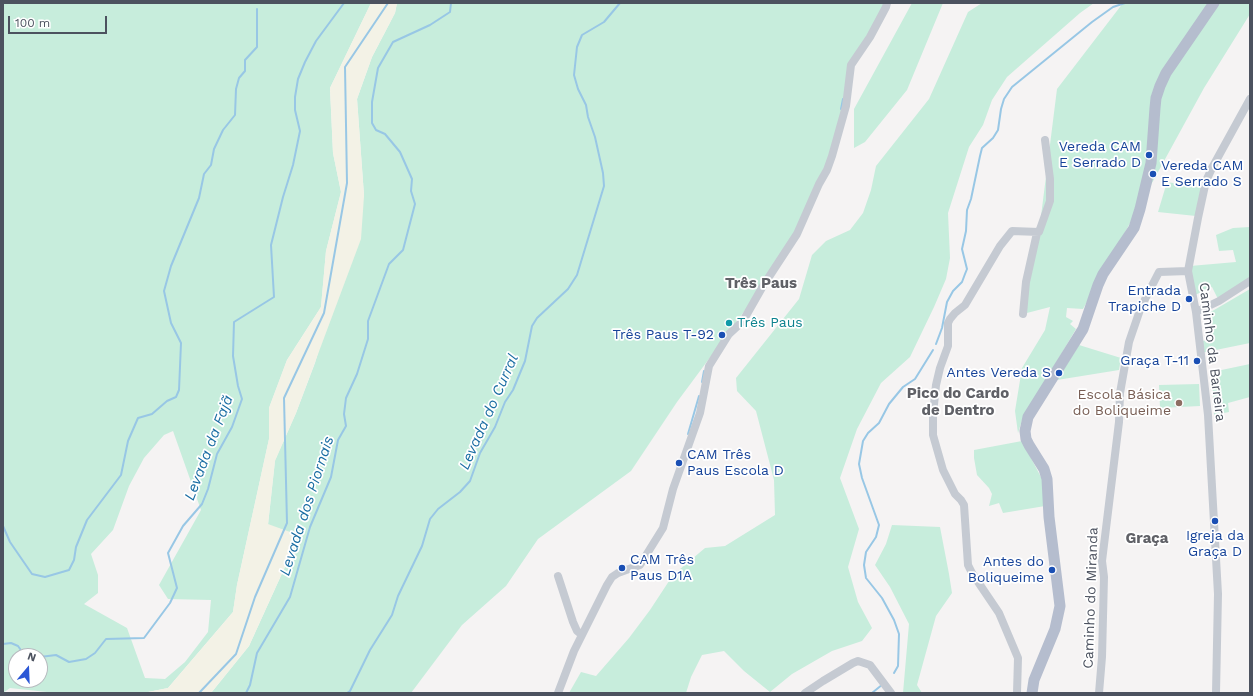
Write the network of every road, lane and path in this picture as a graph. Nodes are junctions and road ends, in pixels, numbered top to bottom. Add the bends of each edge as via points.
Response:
1 (887, 3) edge
2 (1214, 3) edge
3 (1250, 99) edge
4 (1045, 140) dead end
5 (1037, 233) junction
6 (1188, 271) junction
7 (1250, 281) edge
8 (1196, 312) junction
9 (1023, 314) dead end
10 (558, 576) dead end
11 (582, 635) junction
12 (889, 690) edge
13 (558, 693) edge
14 (805, 693) edge
15 (1017, 693) edge
16 (1032, 693) edge
17 (1099, 693) edge
18 (1216, 693) edge

1 - 11 street via 870,37 851,65 846,106 832,156 797,234 744,321 729,334 709,366 700,413 673,489 663,528 640,565 618,573 612,578
2 - 16 main road via 1166,73 1160,86 1154,108 1151,163 1134,228 1103,274 1082,329 1028,417 1026,439 1047,478 1060,606 1055,629 1034,680
3 - 6 street, Caminho da Barreira via 1206,181
4 - 5 street via 1050,201
5 - 9 street via 1026,282
5 - 15 street via 1012,231 1000,246 965,305 950,319 948,346 936,384 933,414 933,434 943,470 955,494 964,505 968,565 999,613 1018,658
6 - 8 street, Caminho da Barreira
6 - 17 street, Caminho do Miranda via 1159,272 1131,337 1122,376 1102,561 1104,577
7 - 8 street
8 - 18 street, Caminho da Barreira via 1208,415 1218,594
10 - 11 street via 572,622
11 - 13 street
12 - 14 street via 870,665 858,661

